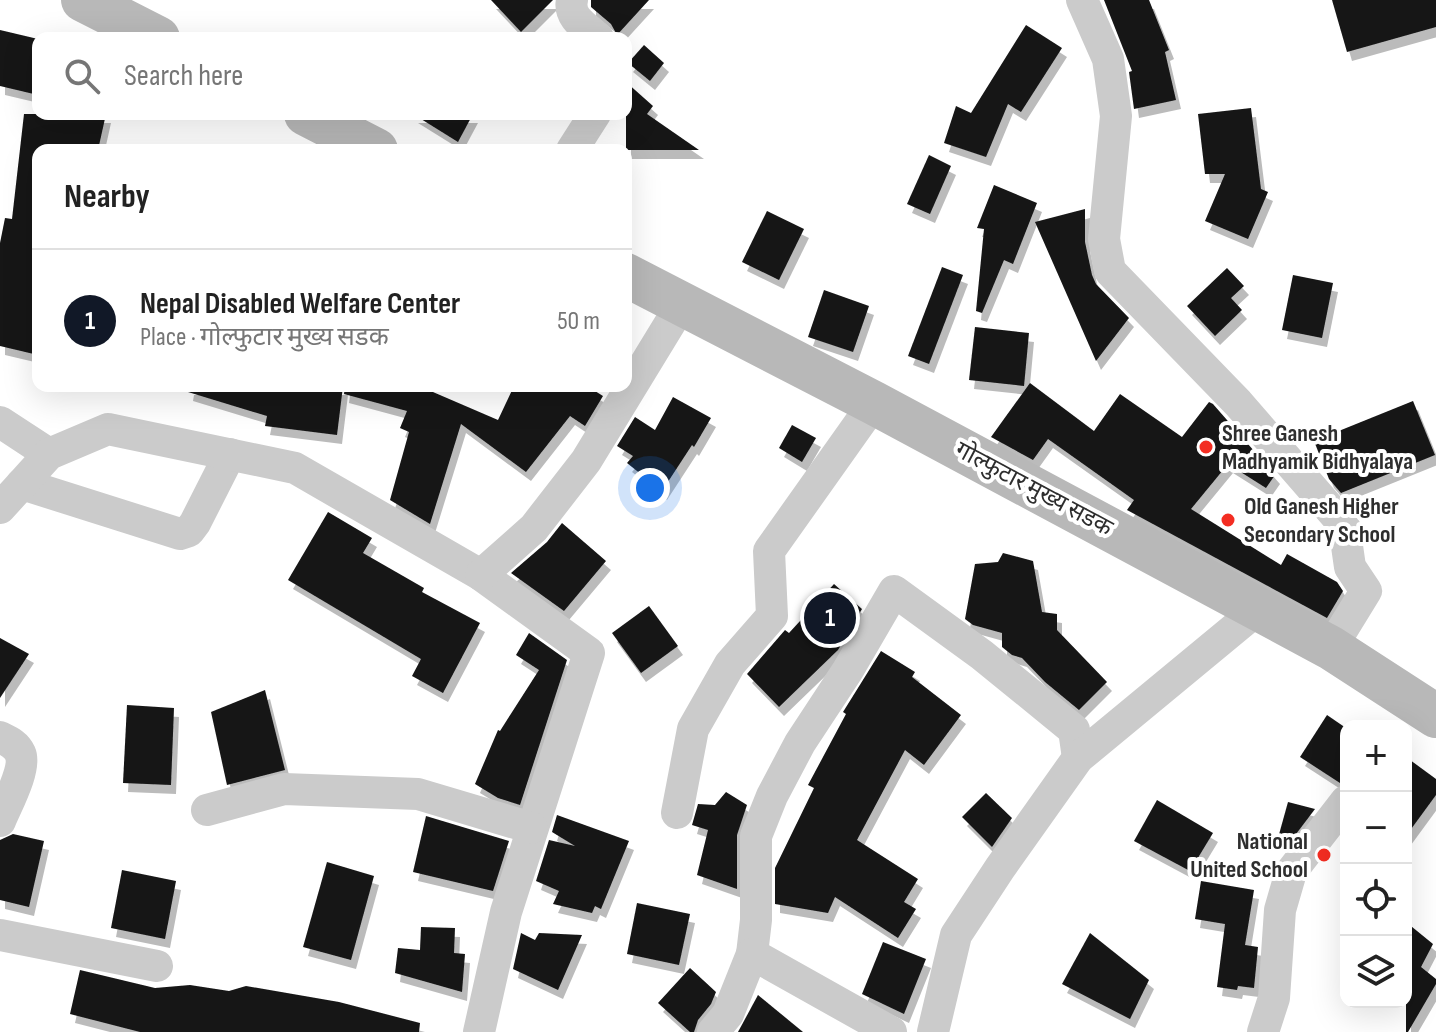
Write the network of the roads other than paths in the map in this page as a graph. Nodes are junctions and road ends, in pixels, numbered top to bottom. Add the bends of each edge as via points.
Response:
1 (83, 0) edge
2 (572, 0) edge
3 (1082, 0) edge
4 (146, 32) edge
5 (591, 32) edge
6 (318, 120) edge
7 (591, 120) edge
8 (364, 144) edge
9 (576, 144) edge
10 (632, 278) edge
11 (683, 302) junction
12 (632, 386) edge
13 (628, 392) edge
14 (874, 403) junction
15 (0, 422) edge
16 (49, 454) junction
17 (230, 454) junction
18 (22, 484) junction
19 (0, 508) edge
20 (481, 575) junction
21 (1257, 610) junction
22 (1331, 648) junction
23 (1420, 716) edge
24 (0, 737) edge
25 (1078, 758) junction
26 (1340, 809) edge
27 (207, 810) dead end
28 (677, 813) dead end
29 (0, 821) edge
30 (532, 828) junction
31 (0, 935) edge
32 (752, 954) junction
33 (157, 966) dead end
34 (479, 1032) edge
35 (713, 1032) edge
36 (891, 1032) edge
37 (933, 1032) edge
38 (1263, 1032) edge

1 - 4 main road
2 - 5 street via 572,15
3 - 22 street via 1108,59 1116,116 1104,239 1110,271 1238,403 1344,525 1350,567 1366,591
6 - 8 main road
7 - 9 street
10 - 11 main road, गोल्फुटार मुख्य सडक
11 - 12 street
11 - 14 main road, गोल्फुटार मुख्य सडक
13 - 20 street via 586,461 534,528
14 - 21 main road, गोल्फुटार मुख्य सडक
14 - 28 street via 769,551 772,616 730,664 693,729
15 - 16 street
16 - 17 street via 108,429
16 - 18 street
17 - 18 street via 195,523 180,534
17 - 20 street via 295,468
18 - 19 street
20 - 30 street via 589,653
21 - 22 main road, गोल्फुटार मुख्य सडक
21 - 25 street
22 - 23 main road, गोल्फुटार मुख्य सडक
24 - 29 street via 22,756
25 - 32 street via 1074,730 894,591 800,743 756,836
25 - 37 street via 956,935
26 - 38 street via 1291,872 1280,910 1274,998
27 - 30 street via 284,789 418,794
30 - 34 street via 506,912
31 - 33 street
32 - 35 street via 728,1014
32 - 36 street

